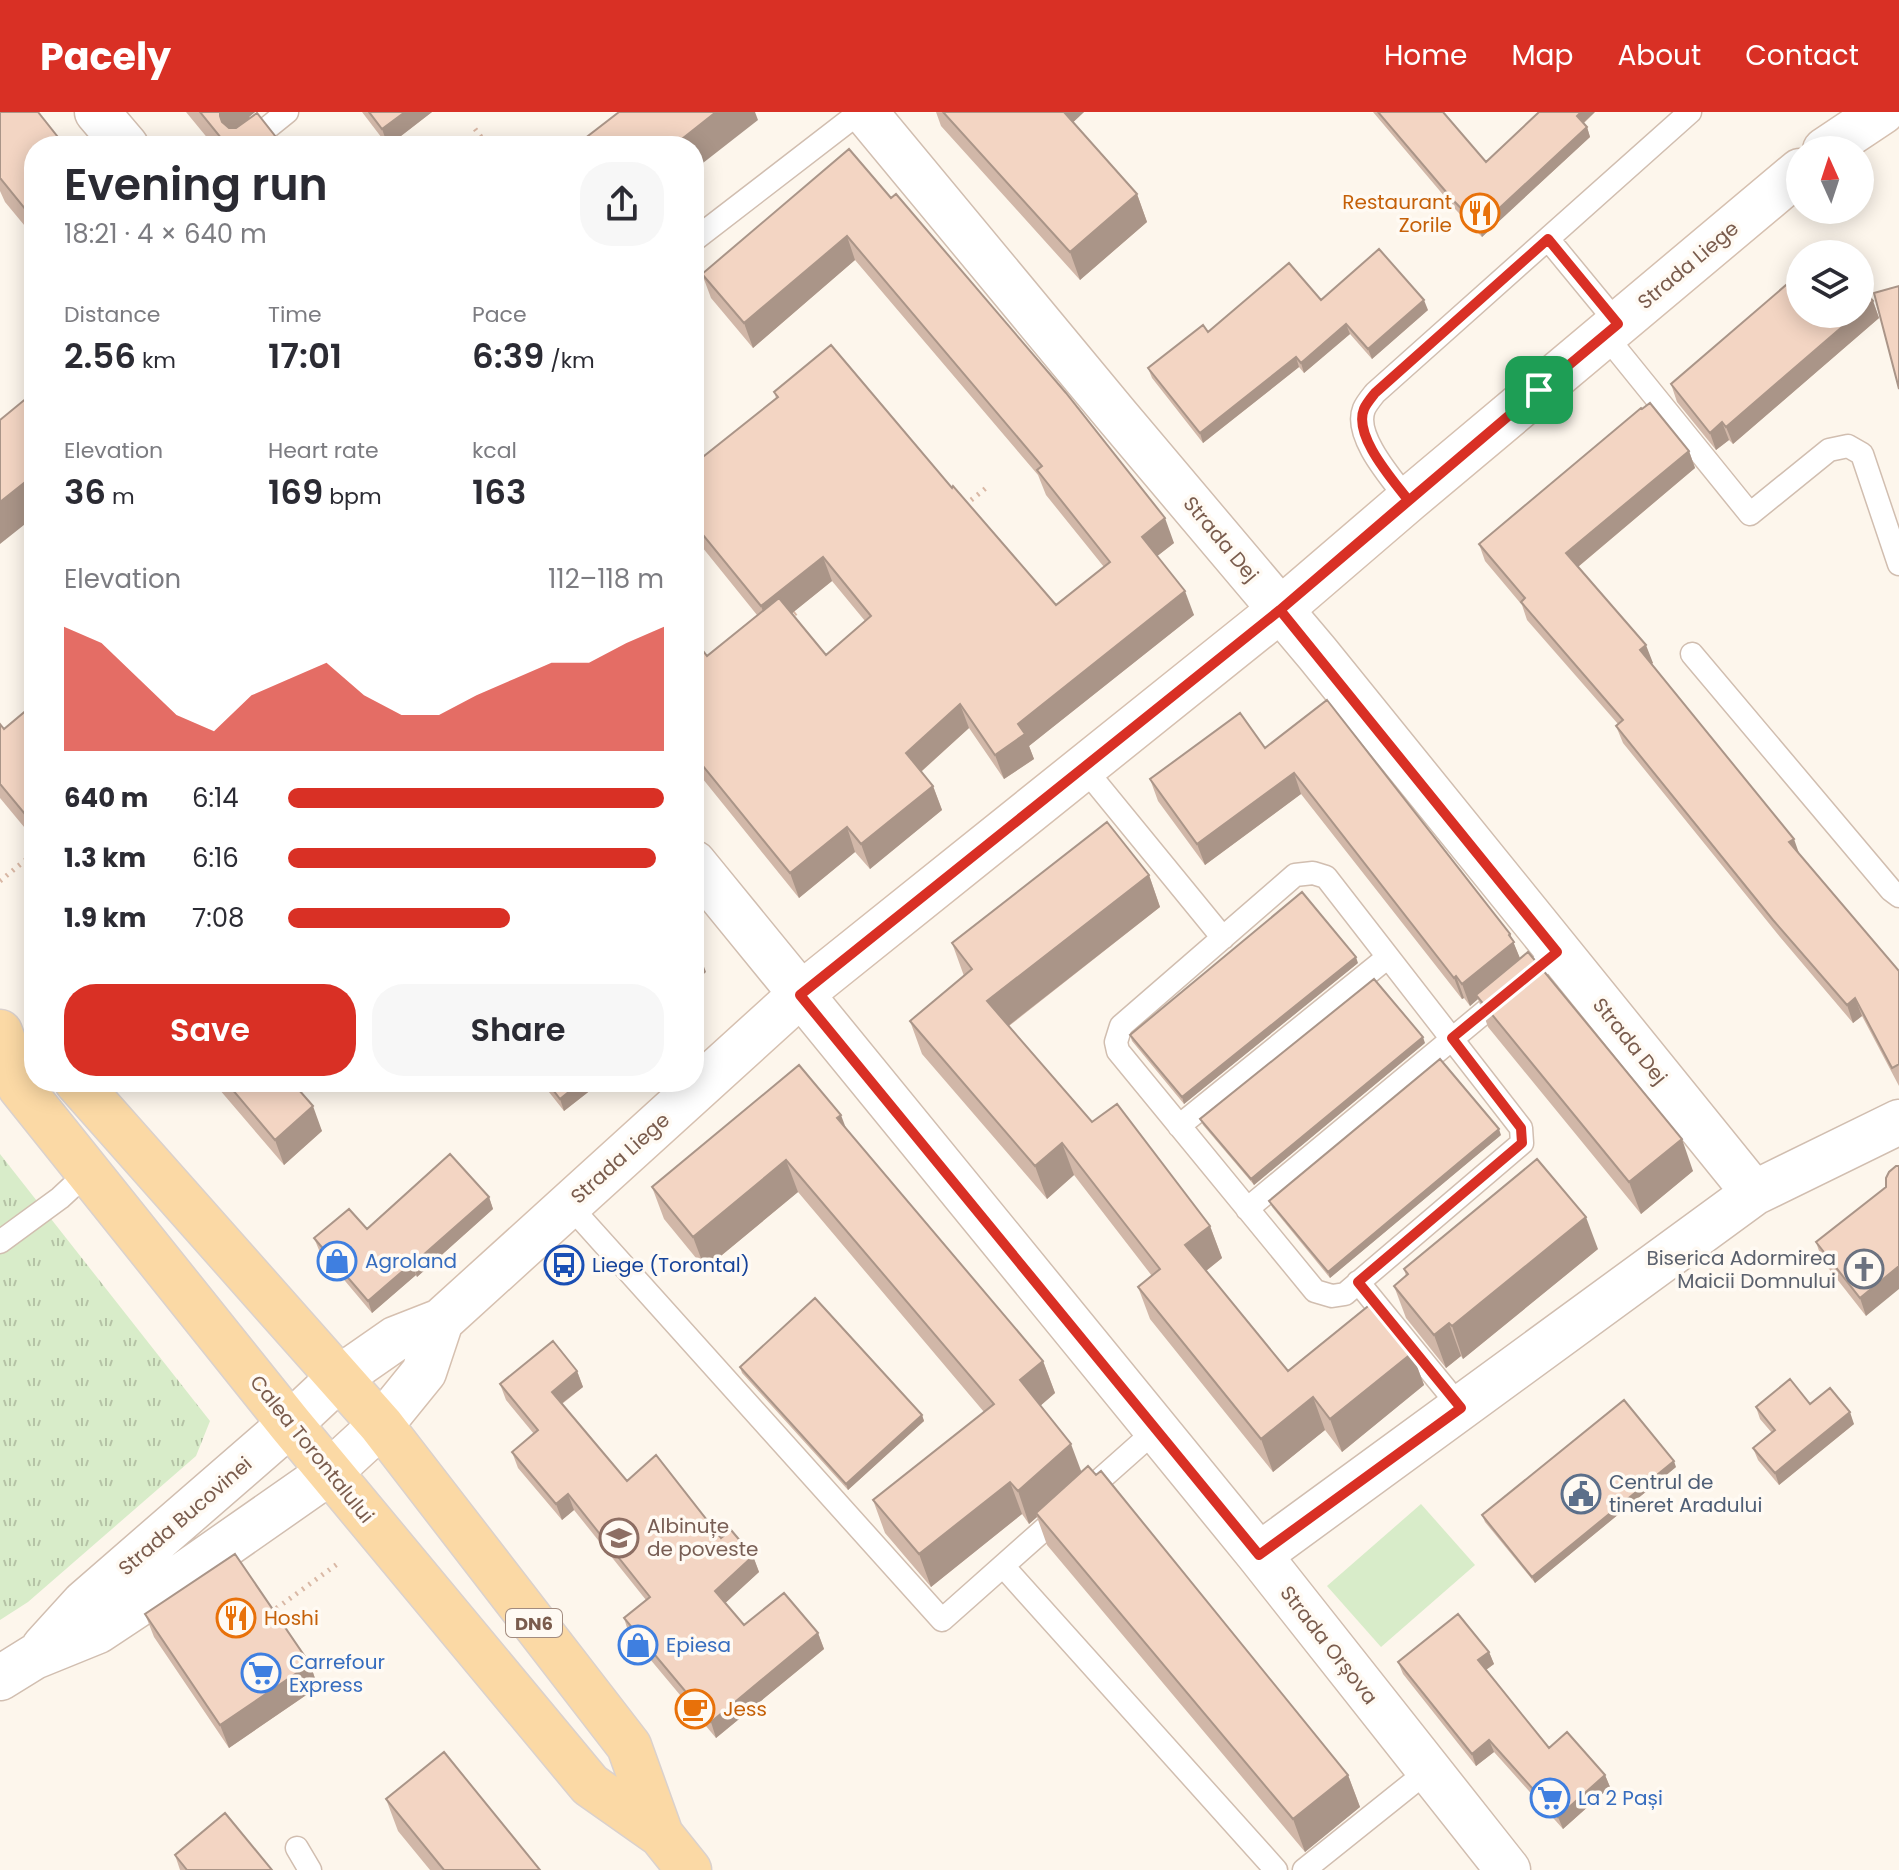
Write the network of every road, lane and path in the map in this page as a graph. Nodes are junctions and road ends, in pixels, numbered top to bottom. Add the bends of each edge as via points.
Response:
1 (97, 112) edge
2 (287, 112) edge
3 (862, 112) edge
4 (1690, 112) edge
5 (1882, 112) edge
6 (475, 129) dead end
7 (117, 136) edge
8 (257, 136) edge
9 (480, 136) edge
10 (1846, 136) edge
11 (1786, 183) edge
12 (704, 232) edge
13 (1548, 239) junction
14 (1611, 329) junction
15 (986, 488) dead end
16 (1408, 500) junction
17 (963, 507) edge
18 (1898, 554) edge
19 (1280, 610) junction
20 (798, 611) edge
21 (777, 628) edge
22 (1692, 654) dead end
23 (1084, 768) junction
24 (24, 861) edge
25 (704, 875) edge
26 (0, 881) edge
27 (1899, 896) edge
28 (1223, 938) junction
29 (1557, 952) junction
30 (1388, 957) junction
31 (800, 995) junction
32 (0, 1030) edge
33 (1452, 1038) junction
34 (24, 1041) edge
35 (704, 1082) edge
36 (86, 1092) edge
37 (693, 1092) edge
38 (1899, 1122) edge
39 (1179, 1126) junction
40 (88, 1172) junction
41 (1754, 1193) junction
42 (569, 1205) junction
43 (1247, 1209) junction
44 (0, 1242) edge
45 (1358, 1282) junction
46 (441, 1321) junction
47 (339, 1378) junction
48 (1461, 1408) junction
49 (290, 1424) junction
50 (381, 1425) junction
51 (1156, 1430) junction
52 (330, 1472) junction
53 (1259, 1555) junction
54 (340, 1562) dead end
55 (1003, 1566) junction
56 (269, 1614) edge
57 (17, 1668) edge
58 (1429, 1770) junction
59 (661, 1835) junction
60 (297, 1848) dead end
61 (310, 1870) edge
62 (689, 1870) edge
63 (1276, 1870) edge
64 (1304, 1870) edge
65 (1508, 1870) edge

1 - 7 street
2 - 8 lane
3 - 12 lane
3 - 19 street, Strada Dej
4 - 13 lane
5 - 10 street
6 - 9 path
11 - 14 street, Strada Liege
13 - 14 lane
13 - 16 lane via 1375,393 1362,411 1373,452
14 - 16 street, Strada Liege
14 - 18 lane via 1750,514 1829,450 1848,446 1862,454
15 - 17 path
16 - 19 street, Strada Liege
19 - 23 street, Strada Liege
19 - 29 street, Strada Dej
20 - 21 path
22 - 27 lane
23 - 28 lane
23 - 31 street, Strada Liege
24 - 26 path
25 - 31 street, Strada Orșova
28 - 30 lane via 1295,875 1313,873 1326,877
28 - 39 lane via 1121,1026 1116,1042
29 - 33 lane
29 - 41 street, Strada Dej
30 - 33 lane
30 - 39 lane
31 - 35 street, Strada Liege
31 - 51 street, Strada Orșova
32 - 34 main road, Calea Torontalului / DN6
32 - 40 main road, Calea Torontalului / DN6 via 20,1087
33 - 43 lane
33 - 45 lane via 1521,1128 1522,1143
36 - 47 main road, Calea Torontalului / DN6
37 - 42 street, Strada Liege
38 - 41 street
39 - 43 lane
40 - 44 lane
40 - 49 main road, Calea Torontalului / DN6
41 - 48 street
42 - 46 street, Strada Liege
42 - 55 lane via 942,1620
43 - 45 lane via 1315,1291 1345,1294
45 - 48 lane
46 - 47 street, Strada Liege via 395,1339
46 - 50 street, Strada Liege via 424,1372
47 - 49 street, Strada Bucovinei
47 - 50 main road, Calea Torontalului / DN6
48 - 53 street
49 - 52 main road, Calea Torontalului / DN6
49 - 57 street, Strada Bucovinei
50 - 52 street, Strada Liege
50 - 59 main road, Calea Torontalului / DN6 via 629,1746
51 - 53 street, Strada Orșova
51 - 55 lane
52 - 57 street, Strada Bucovinei via 98,1631
52 - 59 main road, Calea Torontalului / DN6 via 590,1785
53 - 58 street, Strada Orșova
54 - 56 path
55 - 63 lane
58 - 64 lane
58 - 65 street, Strada Orșova
59 - 62 main road, Calea Torontalului / DN6
60 - 61 lane

